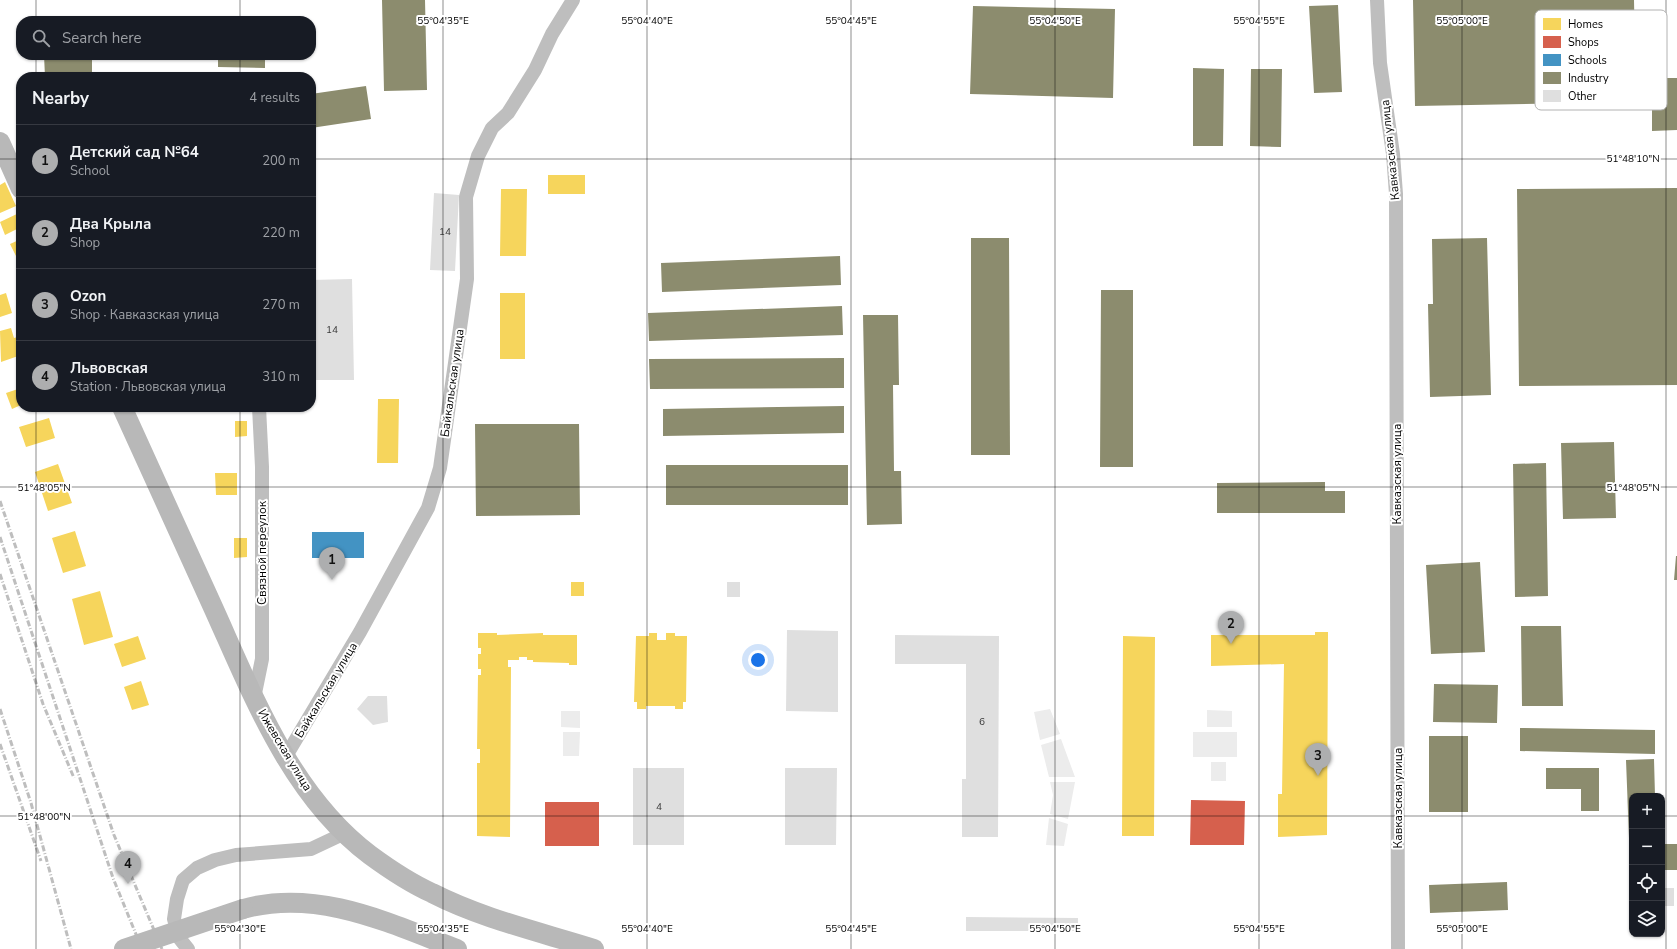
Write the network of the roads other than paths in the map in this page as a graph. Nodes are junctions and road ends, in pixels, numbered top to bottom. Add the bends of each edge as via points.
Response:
1 (574, 0) edge
2 (1377, 0) edge
3 (0, 142) edge
4 (16, 178) edge
5 (124, 412) edge
6 (259, 412) edge
7 (254, 698) junction
8 (286, 756) junction
9 (345, 833) junction
10 (588, 948) edge
11 (124, 949) edge
12 (188, 949) edge
13 (457, 949) edge
14 (1398, 949) edge

1 - 8 street, Байкальская улица via 508,113 492,128 478,156 466,197 467,279 440,468 428,508 360,632
2 - 14 street, Кавказская улица via 1380,63 1396,194
3 - 4 street
5 - 7 street, Ижевская улица
6 - 7 street, Связной переулок via 262,467 262,659
7 - 8 street, Ижевская улица
8 - 9 street, Ижевская улица via 310,794
9 - 10 street, Ижевская улица via 369,854 431,893 474,911
9 - 12 street via 310,849 236,855 197,868 183,880 174,919 180,939
11 - 13 street, bridge via 243,909 289,903 329,905 368,915

